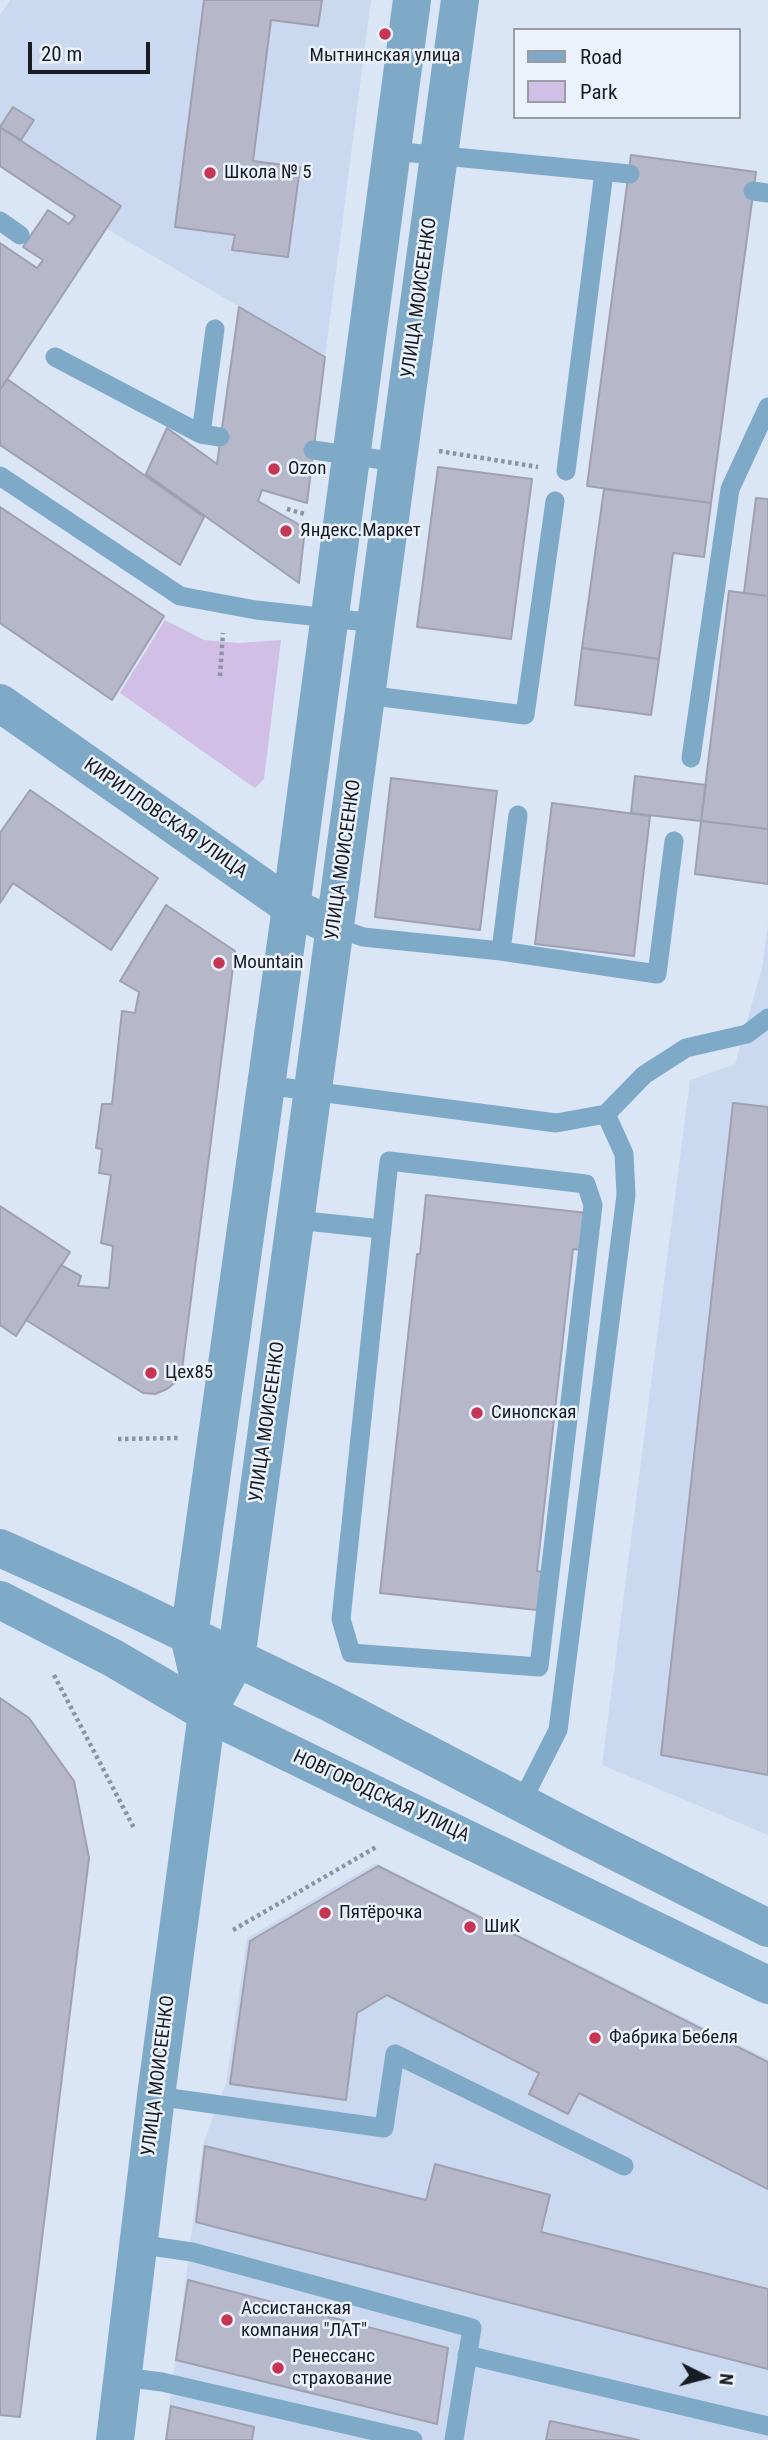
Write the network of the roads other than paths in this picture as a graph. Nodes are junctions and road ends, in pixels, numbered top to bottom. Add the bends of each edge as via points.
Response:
1 (412, 0) edge
2 (460, 0) edge
3 (392, 151) junction
4 (439, 157) junction
5 (604, 172) junction
6 (629, 174) dead end
7 (0, 222) edge
8 (20, 235) dead end
9 (215, 329) dead end
10 (55, 357) dead end
11 (768, 407) edge
12 (313, 450) dead end
13 (352, 456) junction
14 (413, 456) junction
15 (566, 471) road end
16 (0, 476) edge
17 (555, 500) dead end
18 (330, 618) junction
19 (376, 623) junction
20 (366, 695) junction
21 (0, 703) edge
22 (691, 758) dead end
23 (518, 815) dead end
24 (674, 841) dead end
25 (291, 907) junction
26 (335, 927) junction
27 (500, 951) junction
28 (768, 1018) edge
29 (265, 1085) junction
30 (313, 1091) junction
31 (606, 1114) junction
32 (296, 1220) junction
33 (382, 1229) junction
34 (0, 1549) edge
35 (0, 1601) edge
36 (189, 1636) junction
37 (236, 1659) junction
38 (207, 1713) junction
39 (521, 1802) junction
40 (768, 1928) edge
41 (768, 1985) edge
42 (156, 2096) junction
43 (624, 2166) dead end
44 (137, 2244) junction
45 (467, 2355) junction
46 (122, 2377) junction
47 (768, 2426) edge
48 (115, 2440) edge
49 (413, 2440) edge
50 (454, 2440) edge

1 - 3 street, УЛИЦА МОИСЕЕНКО
2 - 4 street, УЛИЦА МОИСЕЕНКО
3 - 4 lane
3 - 13 street, УЛИЦА МОИСЕЕНКО
4 - 5 lane
4 - 14 street, УЛИЦА МОИСЕЕНКО
5 - 6 lane
5 - 15 lane
7 - 8 lane
9 - 10 lane via 211,436
11 - 22 lane via 730,489
12 - 13 lane
13 - 14 lane
13 - 18 street, УЛИЦА МОИСЕЕНКО
14 - 19 street, УЛИЦА МОИСЕЕНКО
16 - 18 lane via 180,596
17 - 20 lane via 525,715
18 - 19 lane
18 - 25 street, УЛИЦА МОИСЕЕНКО
19 - 20 street, УЛИЦА МОИСЕЕНКО
20 - 26 street, УЛИЦА МОИСЕЕНКО
21 - 25 street, КИРИЛЛОВСКАЯ УЛИЦА
23 - 27 lane
24 - 27 lane via 657,974
25 - 26 street, КИРИЛЛОВСКАЯ УЛИЦА
25 - 29 street, УЛИЦА МОИСЕЕНКО
26 - 27 lane via 363,937
26 - 30 street, УЛИЦА МОИСЕЕНКО
28 - 31 lane via 747,1034 686,1048 644,1075
29 - 30 lane
29 - 36 street, УЛИЦА МОИСЕЕНКО
30 - 31 lane via 556,1123
30 - 32 street, УЛИЦА МОИСЕЕНКО
31 - 39 lane via 624,1154 626,1195 558,1730
32 - 33 lane
32 - 37 street, УЛИЦА МОИСЕЕНКО
33 - 33 lane via 341,1619 351,1653 539,1667 593,1205 586,1184 389,1161
34 - 36 street
35 - 38 street, НОВГОРОДСКАЯ УЛИЦА via 113,1657
36 - 37 street
36 - 38 street, УЛИЦА МОИСЕЕНКО
37 - 38 street, УЛИЦА МОИСЕЕНКО
37 - 39 street
38 - 41 street, НОВГОРОДСКАЯ УЛИЦА
38 - 42 street, УЛИЦА МОИСЕЕНКО
39 - 40 street
42 - 43 lane via 384,2128 395,2054
42 - 44 street, УЛИЦА МОИСЕЕНКО
44 - 45 lane via 192,2252 472,2328
44 - 46 street, УЛИЦА МОИСЕЕНКО
45 - 47 lane
45 - 50 lane
46 - 48 street, УЛИЦА МОИСЕЕНКО
46 - 49 lane via 174,2384

